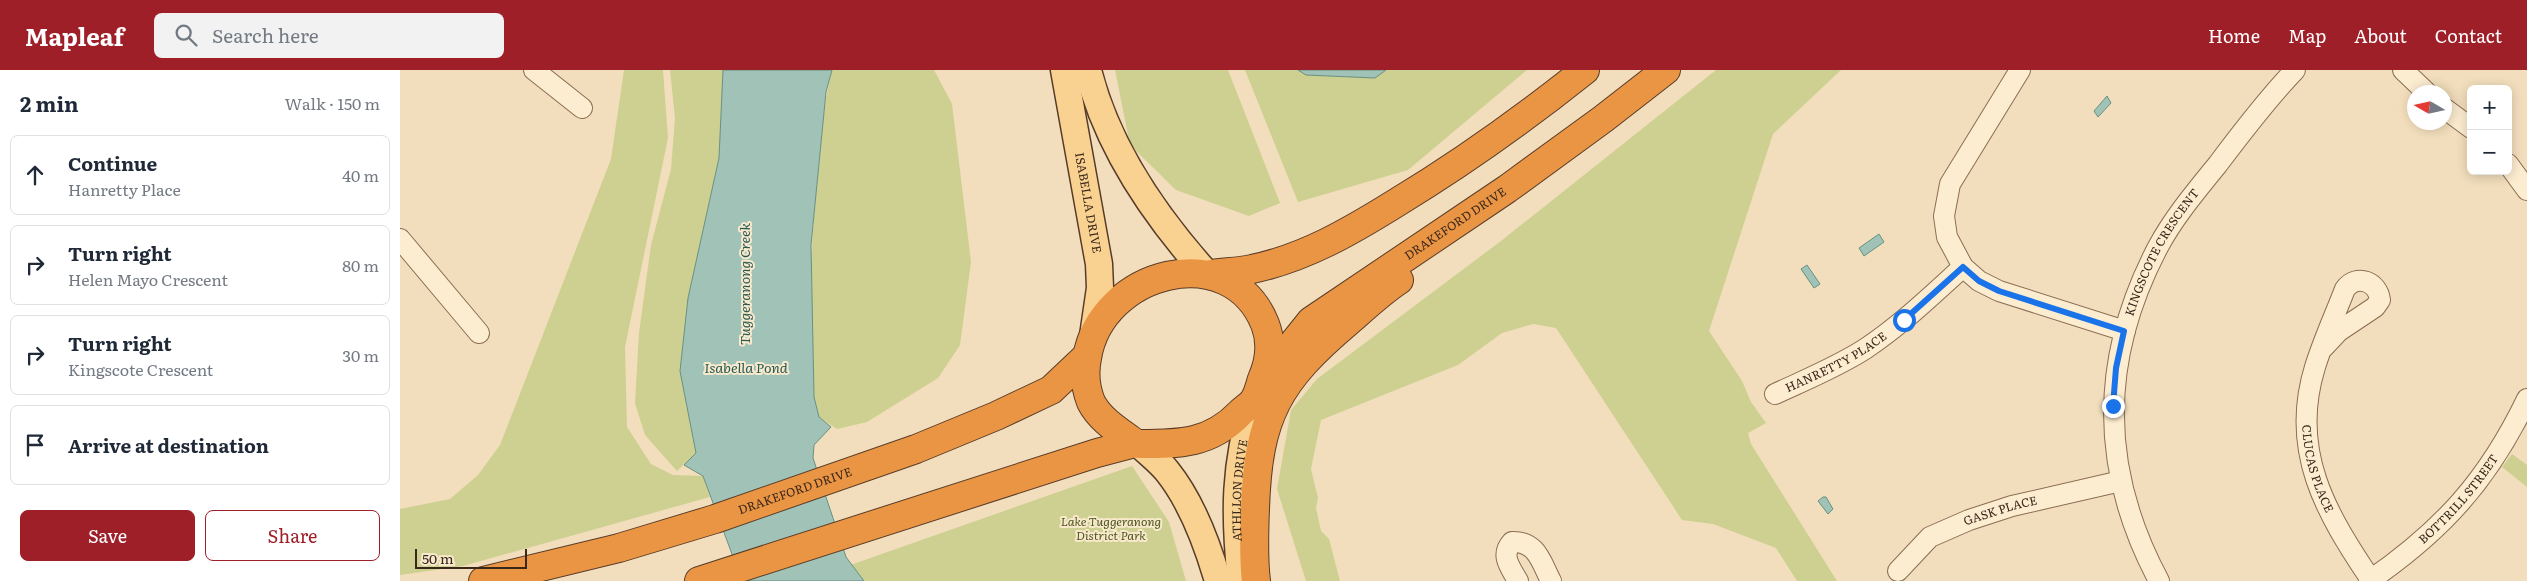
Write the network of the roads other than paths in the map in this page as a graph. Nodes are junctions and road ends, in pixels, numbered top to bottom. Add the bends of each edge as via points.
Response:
1 (534, 70) edge
2 (1064, 70) edge
3 (1088, 70) edge
4 (1585, 70) edge
5 (1666, 70) edge
6 (2020, 70) edge
7 (2295, 70) edge
8 (2403, 70) edge
9 (2419, 85) edge
10 (582, 108) dead end
11 (2452, 114) edge
12 (2467, 125) edge
13 (2512, 169) edge
14 (1507, 189) junction
15 (2527, 190) edge
16 (400, 239) edge
17 (1963, 267) junction
18 (1208, 273) junction
19 (2124, 331) junction
20 (480, 333) dead end
21 (1090, 346) junction
22 (2323, 348) dead end
23 (1256, 394) junction
24 (1775, 394) dead end
25 (2527, 399) edge
26 (1137, 444) junction
27 (2121, 480) junction
28 (1898, 571) dead end
29 (2370, 580) edge
30 (483, 581) edge
31 (699, 581) edge
32 (1218, 581) edge
33 (1241, 581) edge
34 (1256, 581) edge
35 (1518, 581) edge
36 (1551, 581) edge
37 (2159, 581) edge

1 - 10 street
2 - 21 main road, ISABELLA DRIVE via 1099,264 1100,288
3 - 18 main road via 1120,151 1137,184 1159,218
4 - 18 highway via 1440,176 1344,236 1252,269
5 - 14 highway, DRAKEFORD DRIVE
6 - 17 street via 1950,184 1944,216 1947,237
7 - 19 street, KINGSCOTE CRESCENT via 2242,132 2164,237 2139,287
8 - 9 street
11 - 12 street
13 - 15 street
14 - 23 highway, DRAKEFORD DRIVE via 1311,321 1286,350
14 - 34 highway via 1486,214 1395,282 1326,341 1288,381 1270,416 1259,457 1254,546
16 - 20 street
17 - 19 street via 1979,281 1999,291
17 - 24 street, HANRETTY PLACE via 1904,320 1866,347
18 - 21 highway via 1162,277 1138,286 1100,319
18 - 23 highway via 1237,289 1260,312 1270,339 1269,357
19 - 27 street, KINGSCOTE CRESCENT via 2116,368 2113,424
21 - 26 highway via 1084,373 1091,402 1104,420
21 - 30 highway, DRAKEFORD DRIVE via 1052,390 916,449 715,519 619,548
22 - 29 street, CLUCAS PLACE via 2311,383 2307,418 2309,452 2324,504
23 - 26 highway via 1231,422 1210,435 1190,442
23 - 33 main road, ATHLLON DRIVE via 1237,470 1236,529
25 - 29 street, BOTTRILL STREET via 2497,456 2465,498 2408,553
26 - 31 highway via 1096,453
26 - 32 main road via 1167,472 1188,505 1210,551
27 - 28 street, GASK PLACE via 2012,506 1969,520 1930,538
27 - 37 street, KINGSCOTE CRESCENT via 2136,533
35 - 36 street via 1506,560 1507,549 1512,542 1524,541 1533,548

